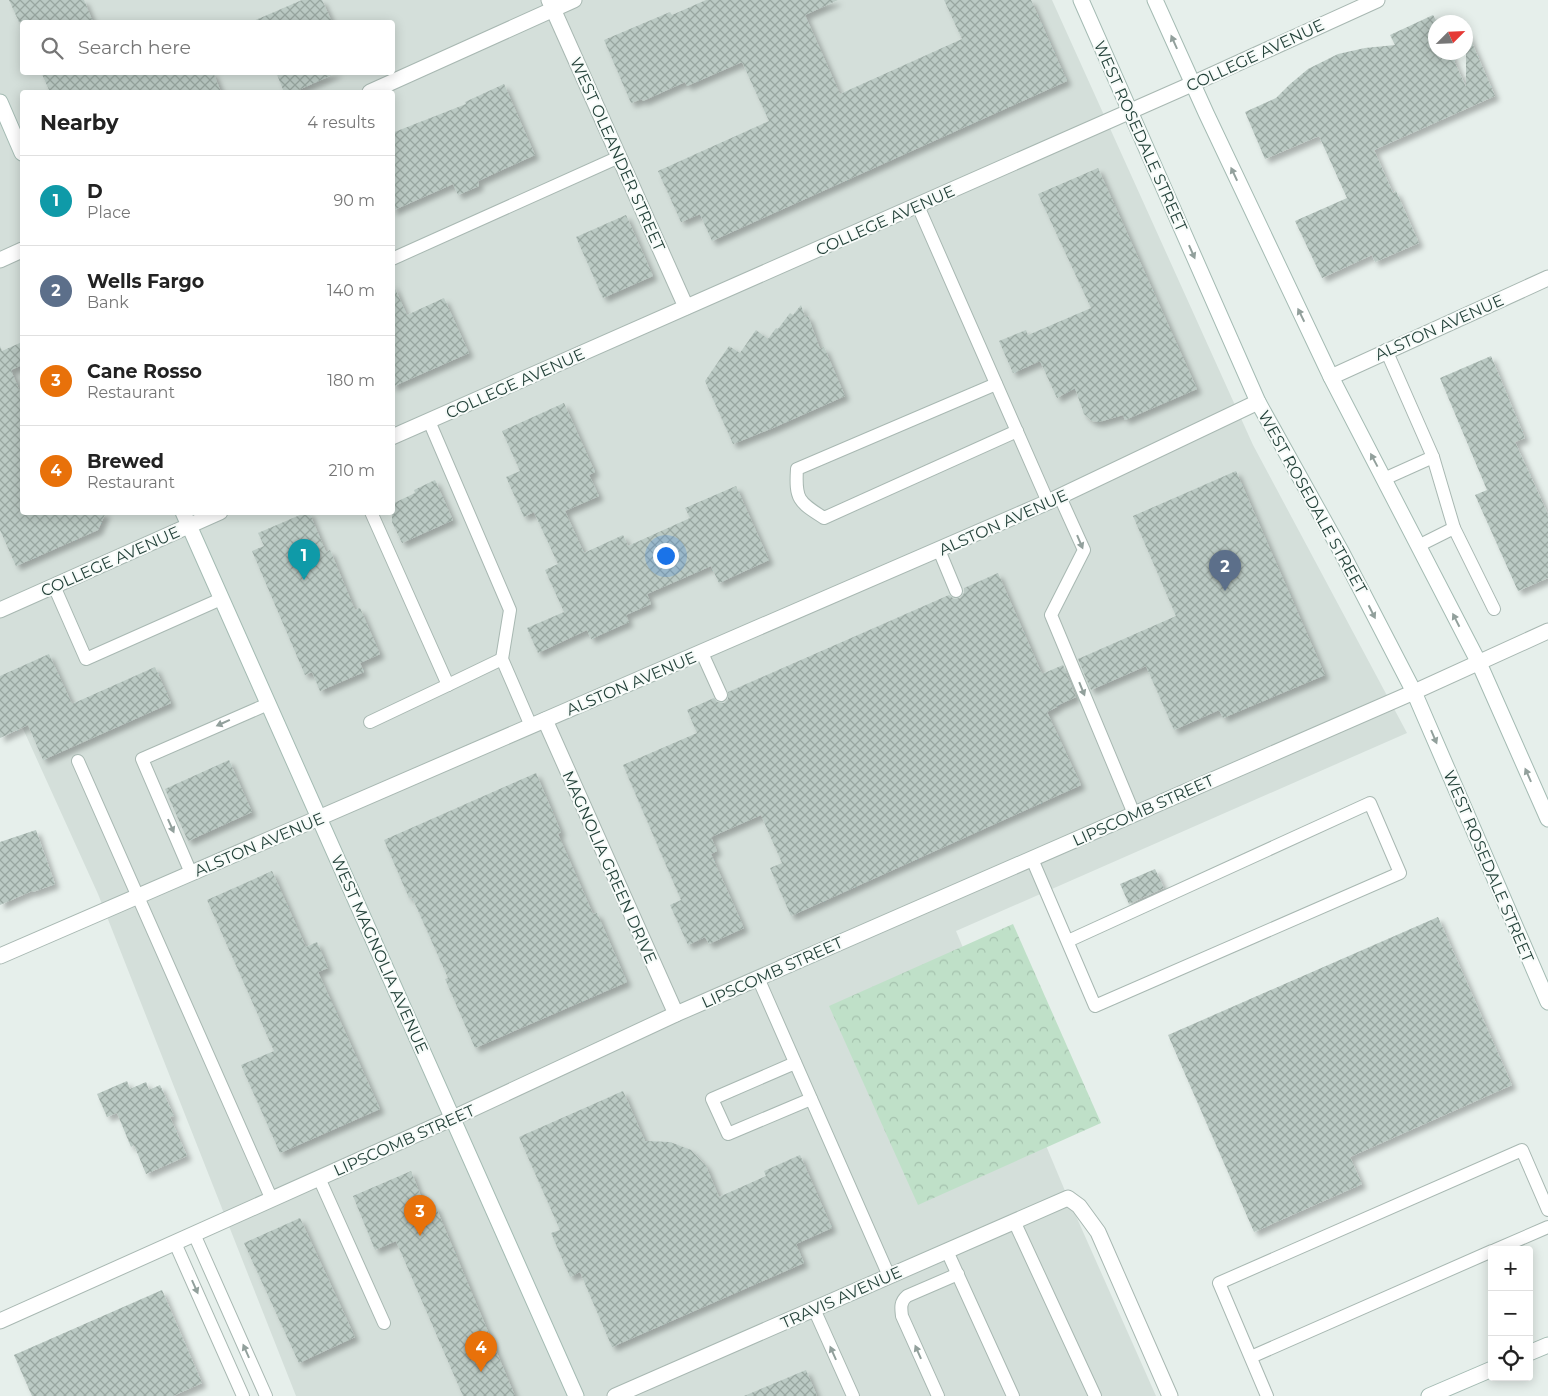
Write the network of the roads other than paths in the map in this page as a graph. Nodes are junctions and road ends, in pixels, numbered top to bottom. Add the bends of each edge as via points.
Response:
1 (574, 0) edge
2 (1081, 0) edge
3 (1155, 0) edge
4 (1377, 0) edge
5 (551, 5) edge
6 (1192, 84) junction
7 (374, 90) edge
8 (0, 102) edge
9 (1130, 112) junction
10 (20, 148) edge
11 (619, 157) junction
12 (918, 206) junction
13 (20, 251) edge
14 (395, 258) edge
15 (0, 260) edge
16 (1548, 278) edge
17 (686, 307) junction
18 (1386, 350) junction
19 (1331, 377) junction
20 (996, 384) junction
21 (1258, 402) junction
22 (429, 421) junction
23 (1017, 432) junction
24 (395, 436) edge
25 (1433, 457) junction
26 (1384, 479) junction
27 (1054, 500) junction
28 (207, 515) edge
29 (372, 515) edge
30 (186, 520) edge
31 (1454, 528) junction
32 (1418, 546) junction
33 (939, 550) junction
34 (54, 586) junction
35 (956, 591) dead end
36 (221, 599) junction
37 (1494, 609) dead end
38 (0, 610) edge
39 (1548, 631) edge
40 (702, 652) junction
41 (502, 659) junction
42 (1479, 663) junction
43 (448, 684) junction
44 (1414, 692) junction
45 (721, 695) dead end
46 (268, 704) junction
47 (370, 722) dead end
48 (538, 723) junction
49 (78, 762) dead end
50 (1134, 814) junction
51 (319, 818) junction
52 (1548, 820) edge
53 (1032, 859) junction
54 (192, 873) junction
55 (137, 897) junction
56 (1068, 941) junction
57 (0, 956) edge
58 (758, 978) junction
59 (1548, 1002) edge
60 (676, 1014) junction
61 (795, 1063) junction
62 (811, 1099) junction
63 (453, 1118) junction
64 (320, 1178) junction
65 (272, 1200) junction
66 (1548, 1210) edge
67 (1014, 1221) junction
68 (1548, 1227) edge
69 (194, 1234) junction
70 (175, 1243) junction
71 (1504, 1246) edge
72 (947, 1251) junction
73 (1488, 1253) edge
74 (958, 1274) junction
75 (889, 1276) junction
76 (814, 1309) junction
77 (0, 1321) edge
78 (384, 1322) dead end
79 (1548, 1345) edge
80 (1533, 1351) edge
81 (1250, 1358) junction
82 (1488, 1371) edge
83 (243, 1396) edge
84 (266, 1396) edge
85 (576, 1396) edge
86 (615, 1396) edge
87 (853, 1396) edge
88 (938, 1396) edge
89 (1013, 1396) edge
90 (1095, 1396) edge
91 (1170, 1396) edge
92 (1267, 1396) edge
93 (1429, 1396) edge

1 - 5 street
2 - 9 street, WEST ROSEDALE STREET
6 -> 3 street
4 - 6 street, COLLEGE AVENUE
5 - 7 street
5 - 11 street, WEST OLEANDER STREET
6 - 9 street, COLLEGE AVENUE
19 -> 6 street
8 - 10 street
9 - 12 street, COLLEGE AVENUE
9 -> 21 street, WEST ROSEDALE STREET
11 - 14 lane
11 - 17 street, WEST OLEANDER STREET
12 - 17 street, COLLEGE AVENUE
12 - 20 lane
13 - 15 street
16 - 18 street, ALSTON AVENUE
17 - 22 street, COLLEGE AVENUE
18 - 19 street, ALSTON AVENUE
18 - 25 lane
26 -> 19 street
20 - 23 lane
20 - 23 lane via 797,469 796,488 803,505 824,518
21 - 27 street, ALSTON AVENUE
21 -> 44 street, WEST ROSEDALE STREET
22 - 24 street, COLLEGE AVENUE
22 - 41 lane via 510,610
23 - 27 lane
25 - 26 lane
25 - 31 lane
26 - 32 street
27 - 33 street, ALSTON AVENUE
27 -> 50 lane via 1084,550 1051,615
28 - 30 street, COLLEGE AVENUE
29 - 43 lane
30 - 34 street, COLLEGE AVENUE
30 - 36 street, WEST MAGNOLIA AVENUE
31 - 32 lane
31 - 37 lane
42 -> 32 street
33 - 35 lane
33 - 40 street, ALSTON AVENUE
34 - 36 lane via 86,659
34 - 38 street, COLLEGE AVENUE
36 - 46 street, WEST MAGNOLIA AVENUE
39 - 42 street, LIPSCOMB STREET
40 - 45 lane
40 - 48 street, ALSTON AVENUE
41 - 43 lane
41 - 48 lane
42 - 44 street, LIPSCOMB STREET
52 -> 42 street
43 - 47 lane
44 - 50 street, LIPSCOMB STREET
44 -> 59 street, WEST ROSEDALE STREET
46 - 51 street, WEST MAGNOLIA AVENUE
46 -> 54 lane via 142,759
48 - 51 street, ALSTON AVENUE
48 - 60 street, MAGNOLIA GREEN DRIVE
49 - 55 lane
50 - 53 street, LIPSCOMB STREET
51 - 54 street, ALSTON AVENUE
51 - 63 street, WEST MAGNOLIA AVENUE
53 - 56 lane
53 - 58 street, LIPSCOMB STREET
54 - 55 street, ALSTON AVENUE
55 - 57 street, ALSTON AVENUE
55 - 65 lane
56 - 56 lane via 1095,1006 1400,873 1370,803
58 - 60 street, LIPSCOMB STREET
58 - 61 lane
60 - 63 street, LIPSCOMB STREET
61 - 62 lane
61 - 62 lane via 712,1100 728,1134
62 - 75 lane
63 - 64 street, LIPSCOMB STREET
63 - 85 street, WEST MAGNOLIA AVENUE
64 - 65 street, LIPSCOMB STREET
64 - 78 lane
65 - 69 street, LIPSCOMB STREET
66 - 81 lane via 1522,1150 1219,1283
67 - 72 street, TRAVIS AVENUE
67 - 90 lane
67 - 91 street, TRAVIS AVENUE via 1068,1198 1079,1206 1098,1232
68 - 71 lane
69 - 70 street, LIPSCOMB STREET
84 -> 69 lane
70 - 77 street, LIPSCOMB STREET
70 -> 83 lane
72 - 74 lane
72 - 75 street, TRAVIS AVENUE
73 - 81 lane
88 -> 74 lane via 900,1307 907,1296
74 - 89 lane
75 - 76 street, TRAVIS AVENUE
76 - 86 street, TRAVIS AVENUE
87 -> 76 lane
79 - 80 street
81 - 92 lane
82 - 93 street

